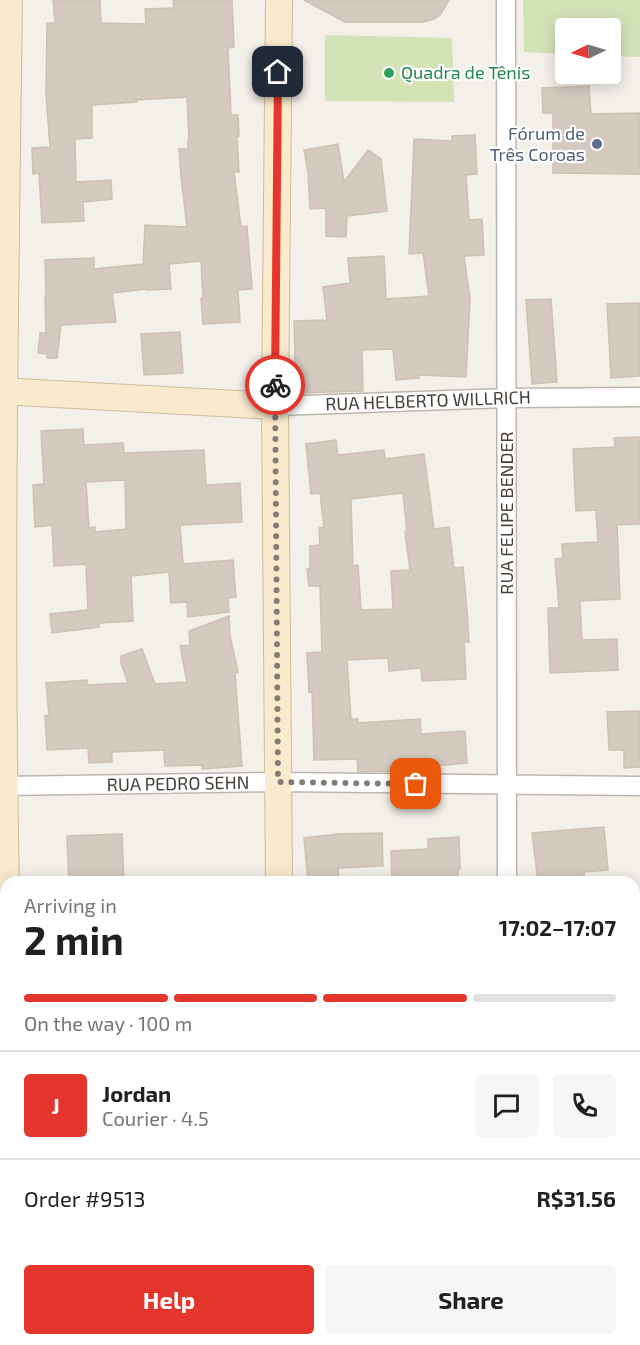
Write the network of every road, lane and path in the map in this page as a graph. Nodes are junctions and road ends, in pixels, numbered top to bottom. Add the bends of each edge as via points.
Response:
1 (9, 0) edge
2 (279, 0) edge
3 (506, 0) edge
4 (2, 392) edge
5 (640, 397) edge
6 (507, 398) junction
7 (275, 406) junction
8 (278, 782) junction
9 (508, 784) junction
10 (3, 786) junction
11 (640, 786) edge
12 (6, 876) edge
13 (279, 876) edge
14 (507, 876) edge

1 - 4 street
2 - 7 street
3 - 6 street, RUA FELIPE BENDER
4 - 7 street, RUA HELBERTO WILLRICH
4 - 10 street
5 - 6 street, RUA HELBERTO WILLRICH
6 - 7 street, RUA HELBERTO WILLRICH
6 - 9 street, RUA FELIPE BENDER
7 - 8 street
8 - 9 street, RUA PEDRO SEHN
8 - 10 street, RUA PEDRO SEHN
8 - 13 street
9 - 11 street, RUA PEDRO SEHN
9 - 14 street, RUA FELIPE BENDER
10 - 12 street

